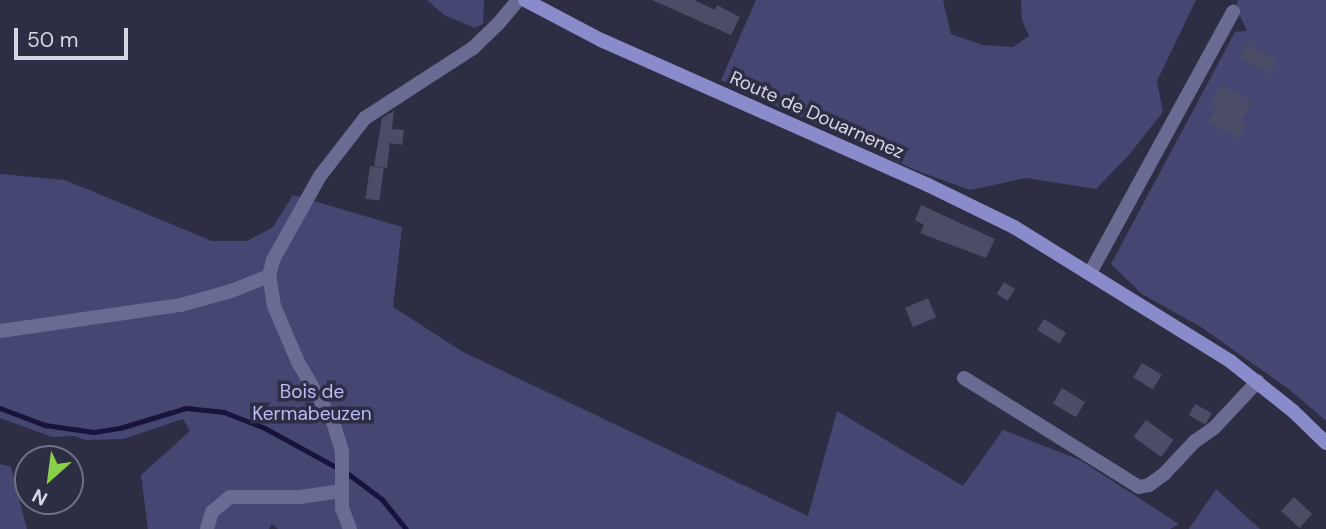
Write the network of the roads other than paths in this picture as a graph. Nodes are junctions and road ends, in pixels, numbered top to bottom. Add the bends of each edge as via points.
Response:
1 (518, 0) edge
2 (525, 0) edge
3 (1230, 6) edge
4 (1090, 273) junction
5 (269, 276) junction
6 (0, 331) edge
7 (964, 378) dead end
8 (1258, 381) junction
9 (1326, 443) edge
10 (343, 478) junction
11 (207, 529) edge
12 (350, 529) edge

1 - 5 street via 473,48 388,100 353,131 300,208
2 - 4 main road, Route de Douarnenez via 601,40 974,206
3 - 4 street
4 - 8 main road, Route de Douarnenez
5 - 6 street via 181,305
5 - 10 street via 284,333 334,425
7 - 8 street via 1139,487 1164,474
8 - 9 main road, Route de Douarnenez
10 - 11 street via 299,497 230,497 212,512
10 - 12 street via 344,516

